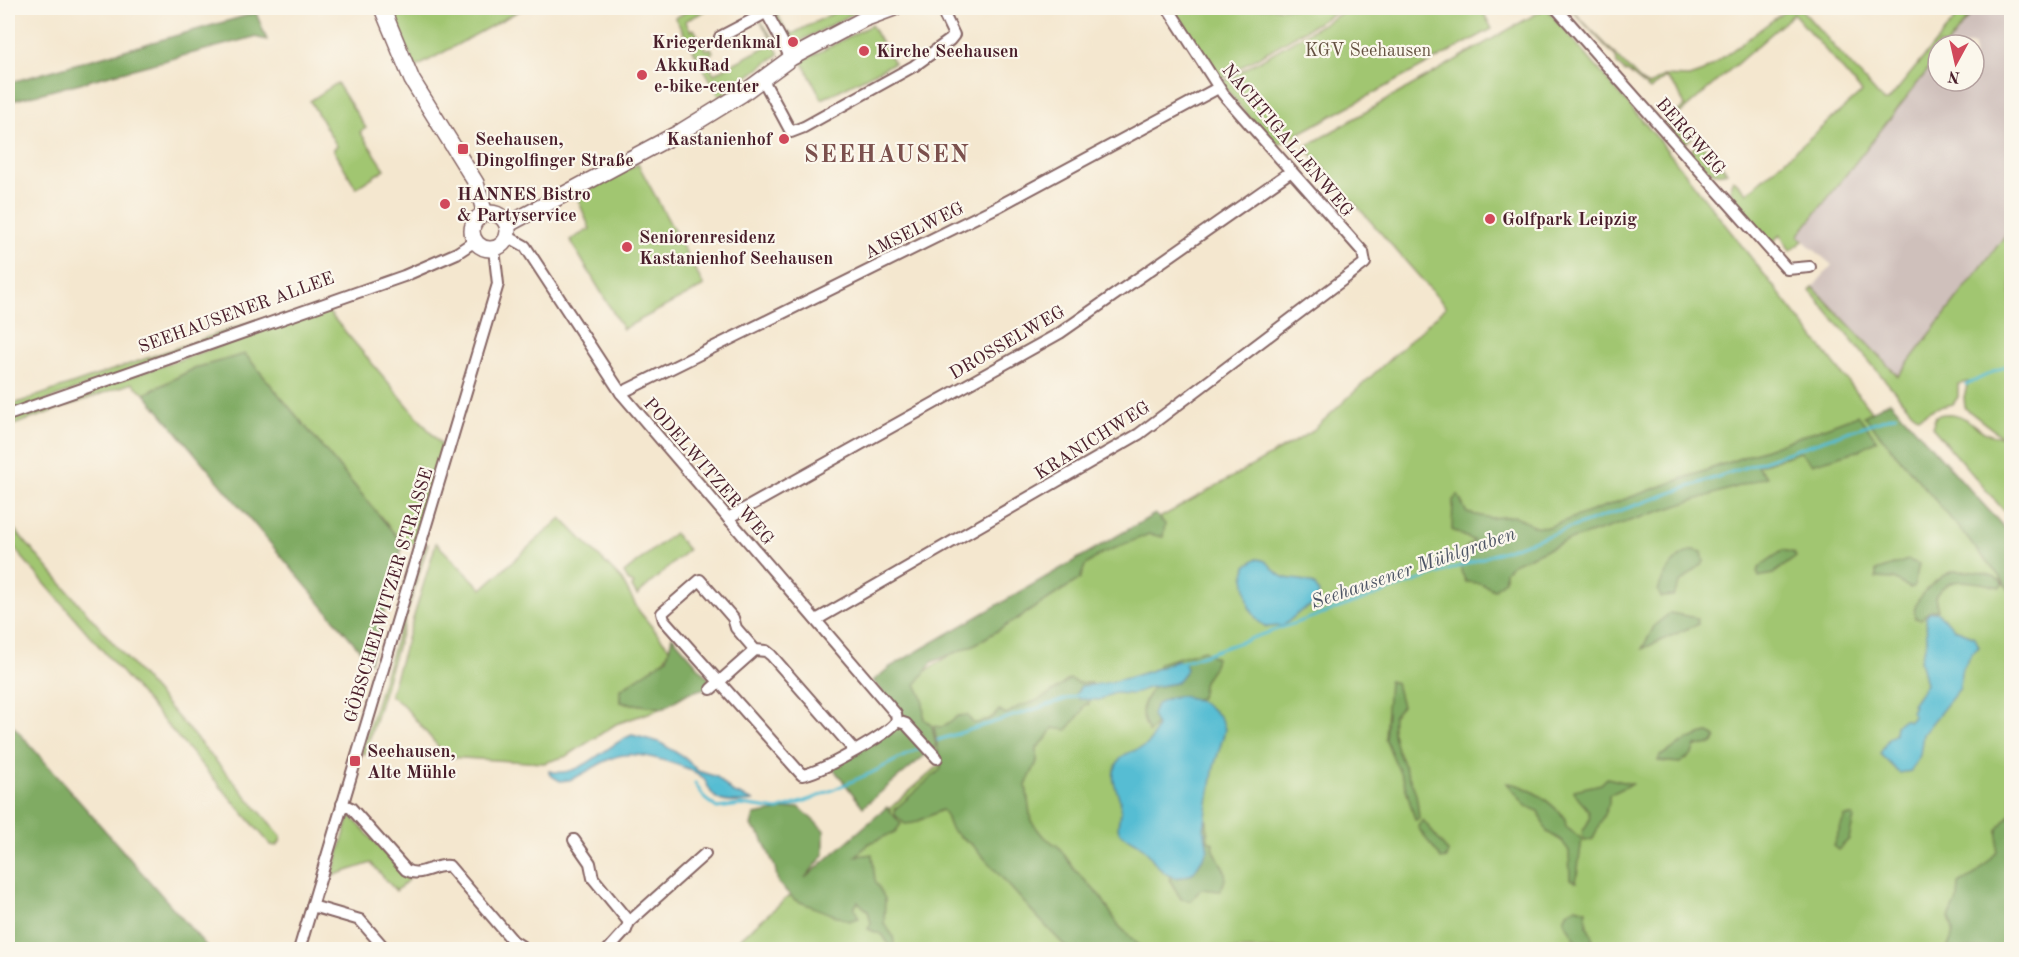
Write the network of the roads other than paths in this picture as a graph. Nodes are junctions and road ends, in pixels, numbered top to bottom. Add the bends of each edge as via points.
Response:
1 (382, 8) edge
2 (894, 8) edge
3 (941, 8) edge
4 (1168, 8) edge
5 (1556, 8) edge
6 (769, 9) edge
7 (720, 37) dead end
8 (791, 58) junction
9 (762, 78) junction
10 (1218, 88) junction
11 (1290, 172) junction
12 (485, 214) junction
13 (507, 230) junction
14 (474, 241) junction
15 (494, 249) junction
16 (1366, 260) joint
17 (1810, 267) dead end
18 (621, 393) junction
19 (8, 415) edge
20 (728, 518) junction
21 (816, 620) junction
22 (755, 650) junction
23 (714, 686) junction
24 (897, 721) junction
25 (854, 750) junction
26 (937, 759) dead end
27 (342, 804) junction
28 (574, 840) dead end
29 (705, 854) dead end
30 (312, 906) junction
31 (629, 922) junction
32 (299, 950) edge
33 (386, 950) edge
34 (527, 950) edge
35 (608, 950) edge

1 - 12 street via 412,80 476,183
2 - 8 street via 864,19
3 - 9 street via 953,30 950,40 914,66 804,127 790,132
4 - 10 street, NACHTIGALLENWEG
5 - 17 street, BERGWEG via 1787,269
6 - 7 street
6 - 8 street
8 - 9 street
9 - 13 street via 682,131
10 - 11 street, NACHTIGALLENWEG
10 - 18 street, AMSELWEG via 987,212
11 - 16 street, NACHTIGALLENWEG
11 - 20 street, DROSSELWEG via 1060,333
12 - 13 street via 498,215
12 - 14 street via 473,225
13 - 15 street via 504,242
13 - 18 street, PODELWITZER WEG via 525,246
14 - 15 street via 483,248
14 - 19 street, SEEHAUSENER ALLEE via 457,253 404,276
15 - 27 street, GÖBSCHELWITZER STRASSE via 498,284
16 - 21 street, KRANICHWEG via 1358,270 1138,434
18 - 20 street, PODELWITZER WEG
20 - 21 street, PODELWITZER WEG
21 - 24 street, PODELWITZER WEG via 896,714
22 - 23 street
22 - 23 street via 700,580 662,614
22 - 25 street via 771,655
23 - 25 street via 802,775
24 - 25 street via 892,728
24 - 26 street, PODELWITZER WEG via 906,724
27 - 30 street, GÖBSCHELWITZER STRASSE
27 - 34 street via 351,808 405,870 418,874 449,866 513,941
28 - 31 street via 590,863 592,878
29 - 31 street
30 - 32 street, GÖBSCHELWITZER STRASSE
30 - 33 street via 360,920
31 - 35 street

